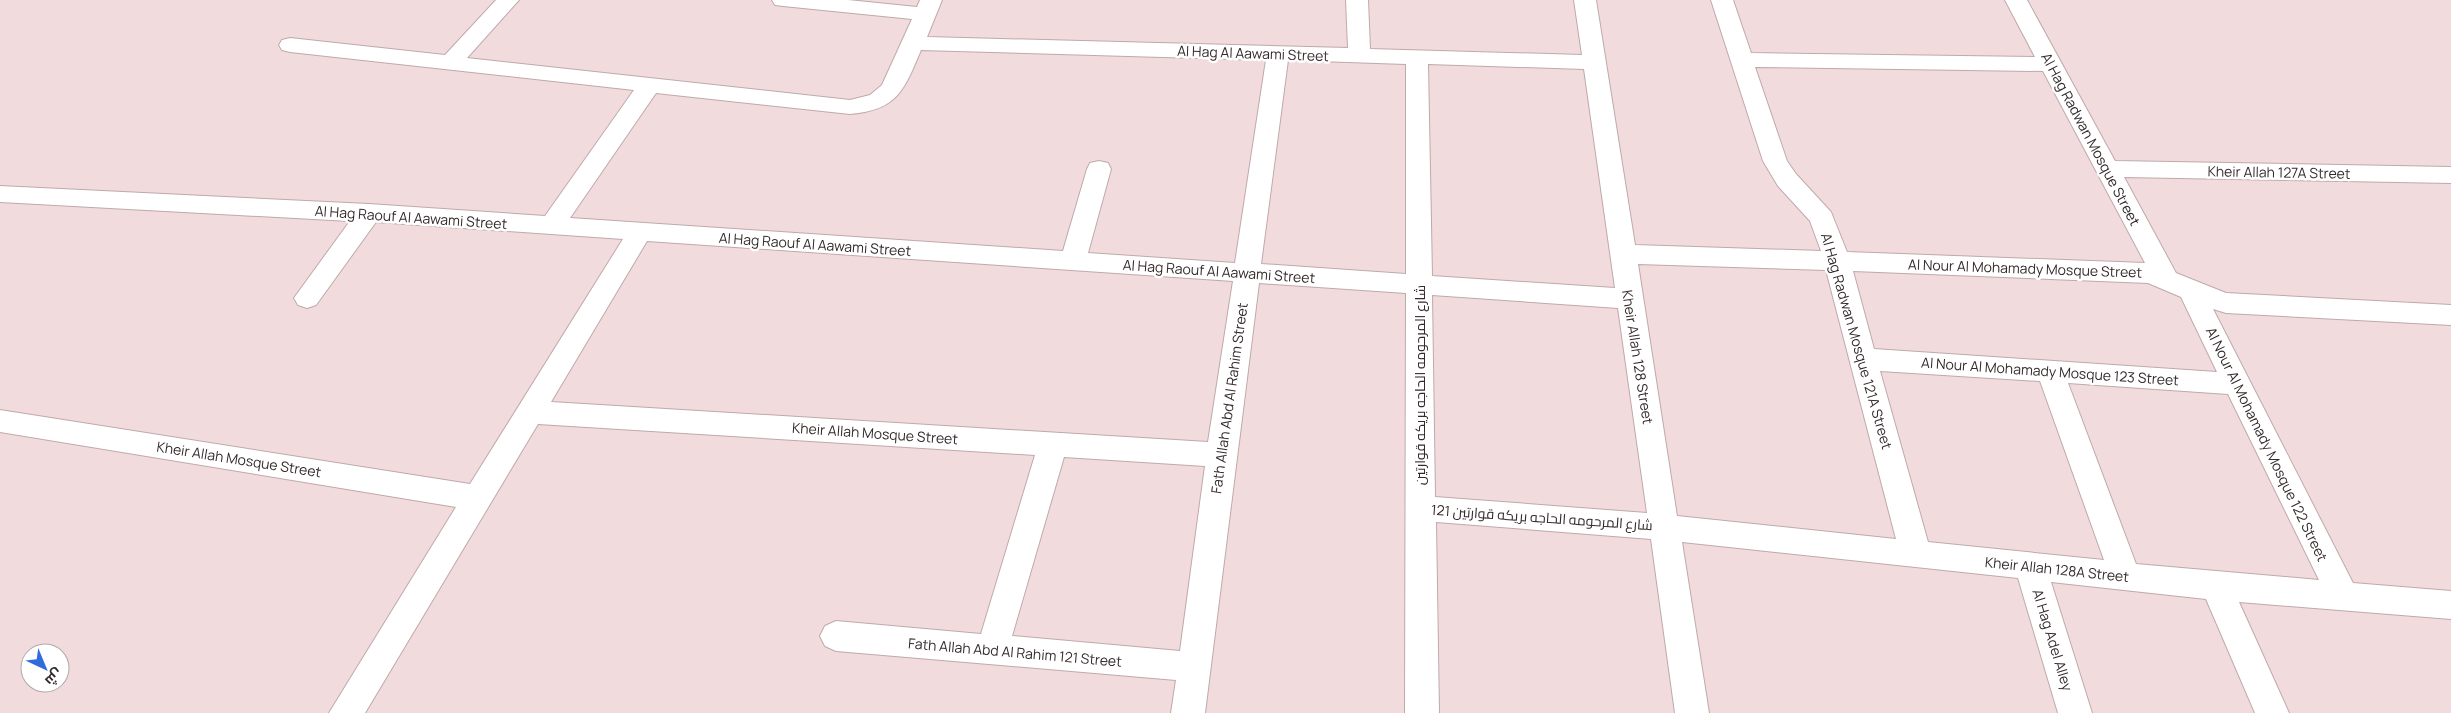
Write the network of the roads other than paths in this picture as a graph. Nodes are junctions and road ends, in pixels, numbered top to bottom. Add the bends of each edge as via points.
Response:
1 (508, 0) edge
2 (783, 0) edge
3 (1357, 0) edge
4 (1585, 0) edge
5 (1722, 0) edge
6 (2016, 0) edge
7 (928, 7) edge
8 (912, 43) junction
9 (290, 45) dead end
10 (1278, 54) junction
11 (1358, 56) junction
12 (1417, 57) junction
13 (1741, 60) junction
14 (1594, 62) junction
15 (450, 63) junction
16 (2050, 64) junction
17 (650, 85) junction
18 (2108, 168) junction
19 (1099, 169) dead end
20 (2451, 175) edge
21 (0, 194) edge
22 (369, 213) junction
23 (551, 226) junction
24 (640, 232) junction
25 (1623, 254) junction
26 (1073, 261) junction
27 (1837, 261) junction
28 (1247, 273) junction
29 (2165, 278) junction
30 (1419, 285) junction
31 (2191, 291) junction
32 (307, 298) dead end
33 (1630, 299) junction
34 (2451, 315) edge
35 (1864, 359) junction
36 (2050, 372) junction
37 (2237, 384) junction
38 (530, 412) junction
39 (0, 420) edge
40 (1053, 445) junction
41 (1221, 455) junction
42 (478, 498) junction
43 (1420, 508) junction
44 (1664, 527) junction
45 (1916, 555) junction
46 (2030, 566) junction
47 (2126, 576) junction
48 (2216, 586) junction
49 (2343, 596) junction
50 (2451, 605) edge
51 (836, 636) dead end
52 (992, 650) junction
53 (1194, 667) junction
54 (346, 713) edge
55 (1188, 713) edge
56 (1422, 713) edge
57 (1692, 713) edge
58 (2075, 713) edge
59 (2272, 713) edge

1 - 15 street
2 - 7 street
3 - 11 street
4 - 14 street, Kheir Allah 128 Street
5 - 13 street, Al Hag Radwan Mosque 121A Street
6 - 16 street, Al Hag Radwan Mosque Street
7 - 8 street
8 - 10 street, Al Hag Al Aawami Street
8 - 17 street via 891,89 870,104 850,107
9 - 15 street
10 - 11 street, Al Hag Al Aawami Street
10 - 28 street, Fath Allah Abd Al Rahim Street
11 - 12 street, Al Hag Al Aawami Street
12 - 14 street, Al Hag Al Aawami Street
12 - 30 street, شارع المرحومه الحاجه بريكه قوارتين
13 - 16 street
13 - 27 street, Al Hag Radwan Mosque 121A Street via 1775,161 1787,180 1822,218
14 - 25 street, Kheir Allah 128 Street
15 - 17 street
16 - 18 street, Al Hag Radwan Mosque Street
17 - 23 street
18 - 20 street, Kheir Allah 127A Street
18 - 29 street, Al Hag Radwan Mosque Street
19 - 26 street
21 - 22 street, Al Hag Raouf Al Aawami Street
22 - 23 street, Al Hag Raouf Al Aawami Street
22 - 32 street
23 - 24 street, Al Hag Raouf Al Aawami Street
24 - 26 street, Al Hag Raouf Al Aawami Street
24 - 38 street
25 - 27 street, Al Nour Al Mohamady Mosque Street
25 - 33 street, Kheir Allah 128 Street
26 - 28 street, Al Hag Raouf Al Aawami Street
27 - 29 street, Al Nour Al Mohamady Mosque Street via 2138,271
27 - 35 street, Al Hag Radwan Mosque 121A Street
28 - 30 street, Al Hag Raouf Al Aawami Street
28 - 41 street, Fath Allah Abd Al Rahim Street
29 - 31 street, Al Nour Al Mohamady Mosque Street
30 - 33 street, Al Hag Raouf Al Aawami Street
30 - 43 street, شارع المرحومه الحاجه بريكه قوارتين
31 - 34 street, Al Nour Al Mohamady Mosque Street via 2226,303
31 - 37 street, Al Nour Al Mohamady Mosque 122 Street
33 - 44 street, Kheir Allah 128 Street
35 - 36 street, Al Nour Al Mohamady Mosque 123 Street
35 - 45 street, Al Hag Radwan Mosque 121A Street
36 - 37 street, Al Nour Al Mohamady Mosque 123 Street
36 - 47 street
37 - 49 street, Al Nour Al Mohamady Mosque 122 Street
38 - 40 street, Kheir Allah Mosque Street
38 - 42 street
39 - 42 street, Kheir Allah Mosque Street
40 - 41 street, Kheir Allah Mosque Street
40 - 52 street
41 - 53 street, Fath Allah Abd Al Rahim Street
42 - 54 street
43 - 44 street, شارع المرحومه الحاجه بريكه قوارتين 121
43 - 56 street, شارع المرحومه الحاجه بريكه قوارتين
44 - 45 street, Kheir Allah 128A Street
44 - 57 street, Kheir Allah 128 Street
45 - 46 street, Kheir Allah 128A Street
46 - 47 street, Kheir Allah 128A Street
46 - 58 street, Al Hag Adel Alley
47 - 48 street, Kheir Allah 128A Street
48 - 49 street, Kheir Allah 128A Street
48 - 59 street
49 - 50 street, Kheir Allah 128A Street
51 - 52 street, Fath Allah Abd Al Rahim 121 Street
52 - 53 street, Fath Allah Abd Al Rahim 121 Street
53 - 55 street, Fath Allah Abd Al Rahim Street

